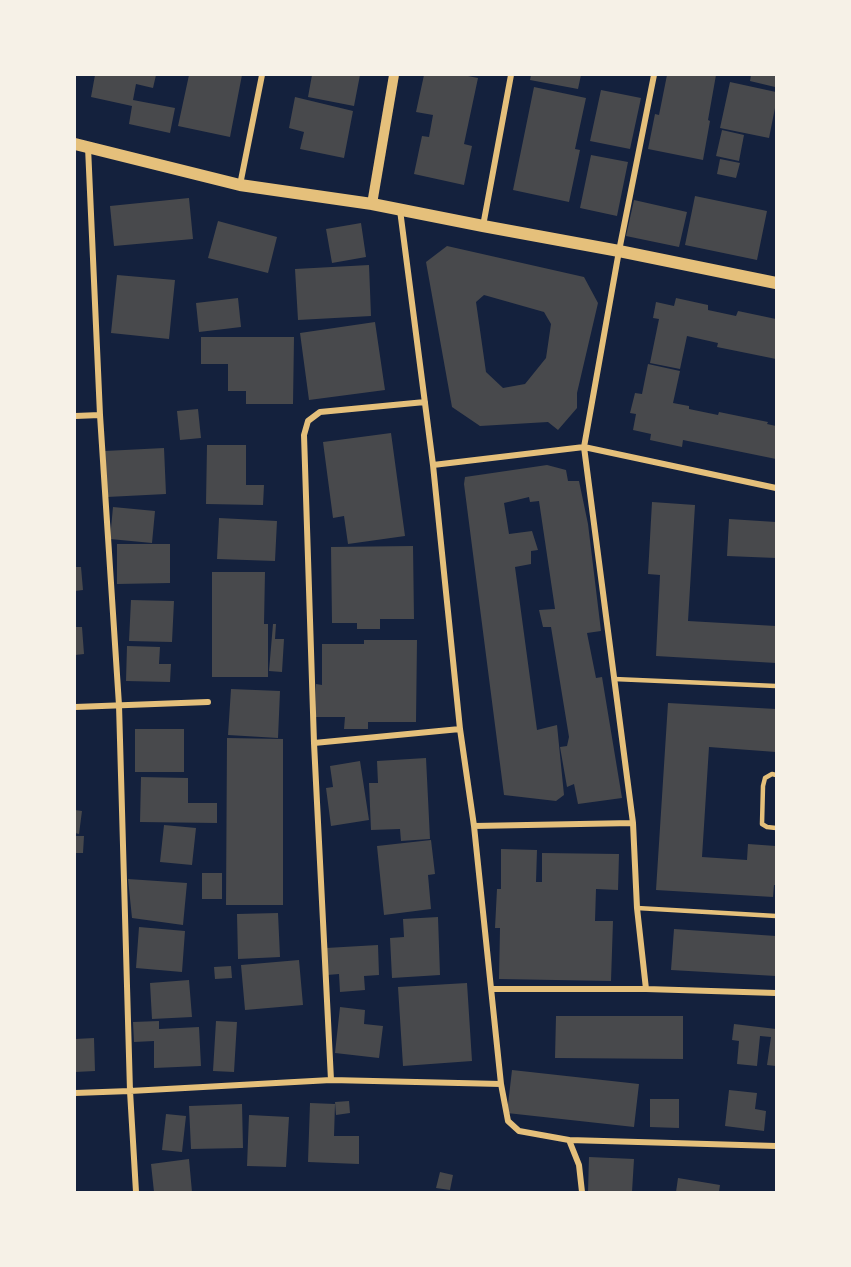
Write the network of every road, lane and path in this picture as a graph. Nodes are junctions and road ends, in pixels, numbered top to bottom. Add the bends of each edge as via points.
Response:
1 (262, 75) edge
2 (394, 75) edge
3 (511, 75) edge
4 (654, 75) edge
5 (81, 145) edge
6 (240, 184) junction
7 (372, 204) junction
8 (400, 210) junction
9 (483, 226) junction
10 (619, 251) junction
11 (776, 283) edge
12 (425, 402) junction
13 (100, 415) junction
14 (75, 416) edge
15 (584, 447) junction
16 (433, 465) junction
17 (776, 488) edge
18 (614, 679) junction
19 (776, 686) edge
20 (208, 702) dead end
21 (119, 705) junction
22 (75, 707) edge
23 (460, 729) junction
24 (314, 743) junction
25 (776, 775) edge
26 (633, 824) junction
27 (474, 826) junction
28 (776, 828) edge
29 (637, 908) junction
30 (776, 916) edge
31 (491, 989) junction
32 (646, 989) junction
33 (776, 993) edge
34 (331, 1080) junction
35 (501, 1084) junction
36 (130, 1091) junction
37 (75, 1093) edge
38 (569, 1140) junction
39 (776, 1146) edge
40 (136, 1192) edge
41 (582, 1192) edge

1 - 6 street
2 - 7 street
3 - 9 street
4 - 10 street
5 - 6 main road
5 - 13 street
6 - 7 main road
7 - 8 main road
8 - 9 main road
8 - 12 street
9 - 10 main road
10 - 11 main road
10 - 15 street
12 - 16 street
12 - 24 street via 320,412 308,421 304,435
13 - 14 street
13 - 21 street
15 - 16 street
15 - 17 street
15 - 18 street
16 - 23 street
18 - 19 lane
18 - 26 street
20 - 21 street
21 - 22 street
21 - 36 street
23 - 24 street
23 - 27 street
24 - 34 street
25 - 28 lane via 765,778 762,786 762,824
26 - 27 street
26 - 29 street
27 - 31 street
29 - 30 lane
29 - 32 street
31 - 32 street
31 - 35 street
32 - 33 street
34 - 35 street
34 - 36 street
35 - 38 street via 508,1121 519,1131
36 - 37 street
36 - 40 street
38 - 39 street
38 - 41 street via 579,1165

